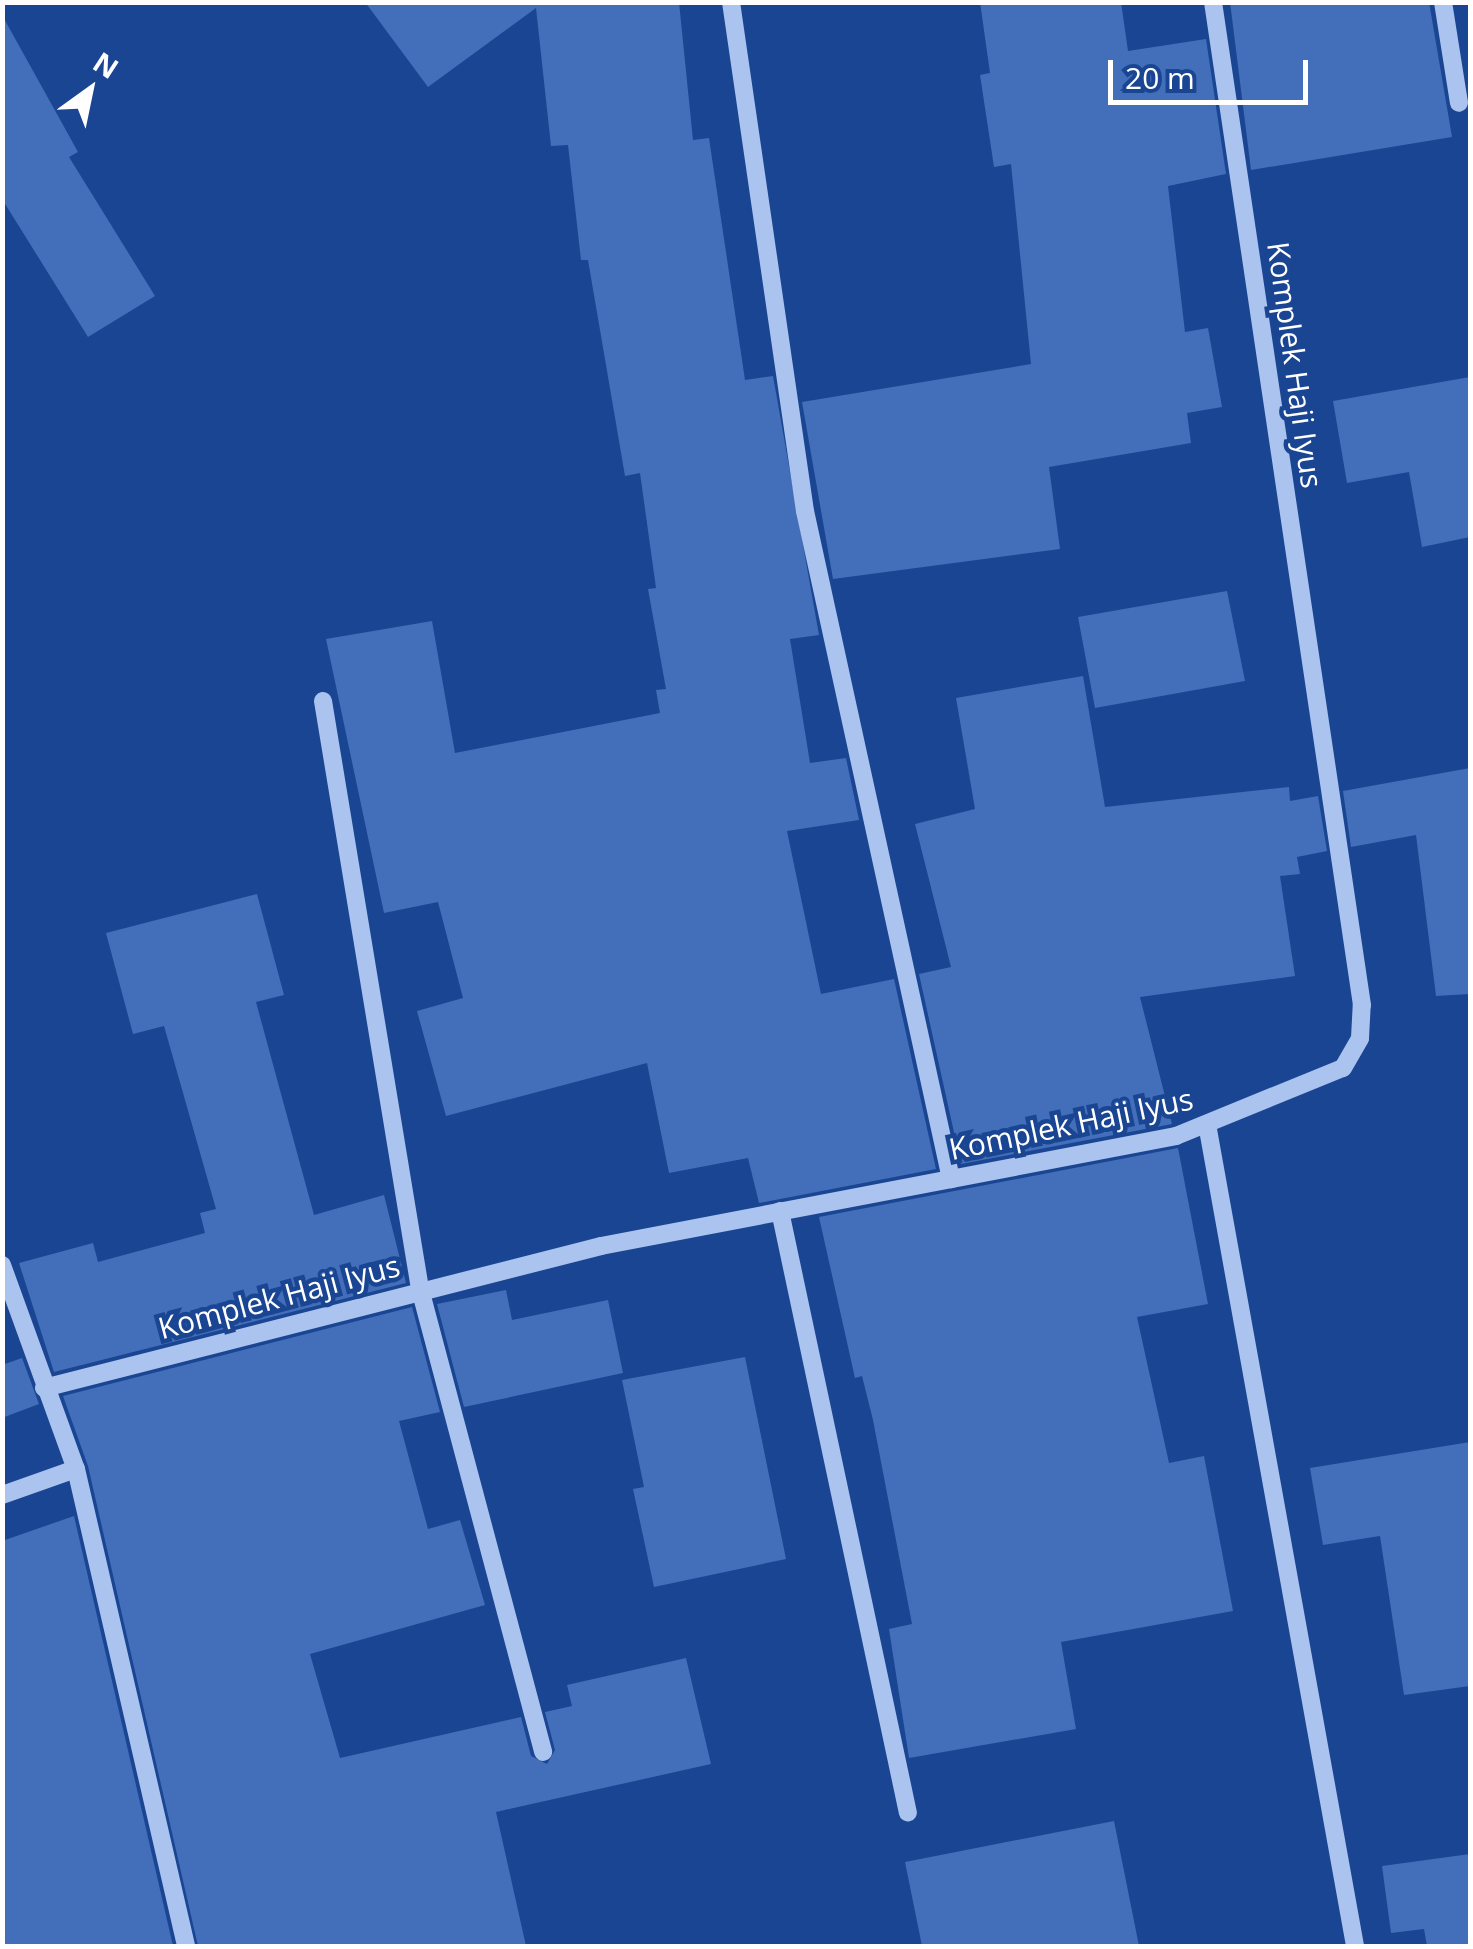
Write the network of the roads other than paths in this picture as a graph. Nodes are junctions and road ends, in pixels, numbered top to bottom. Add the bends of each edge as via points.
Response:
1 (730, 2) edge
2 (1213, 2) edge
3 (1443, 2) edge
4 (1459, 103) dead end
5 (323, 701) dead end
6 (1207, 1124) junction
7 (951, 1179) junction
8 (780, 1211) junction
9 (2, 1265) edge
10 (420, 1289) junction
11 (44, 1388) junction
12 (76, 1469) junction
13 (2, 1496) edge
14 (543, 1752) dead end
15 (908, 1813) dead end
16 (186, 1946) edge
17 (1355, 1946) edge

1 - 7 street via 805,510
2 - 6 street, Komplek Haji Iyus via 1362,1005 1360,1038 1343,1068
3 - 4 street
5 - 10 street
6 - 7 street, Komplek Haji Iyus
6 - 17 street
7 - 8 street, Komplek Haji Iyus
8 - 10 street, Komplek Haji Iyus
8 - 15 street
9 - 11 street
10 - 11 street, Komplek Haji Iyus
10 - 14 street
11 - 12 street
12 - 13 street
12 - 16 street

